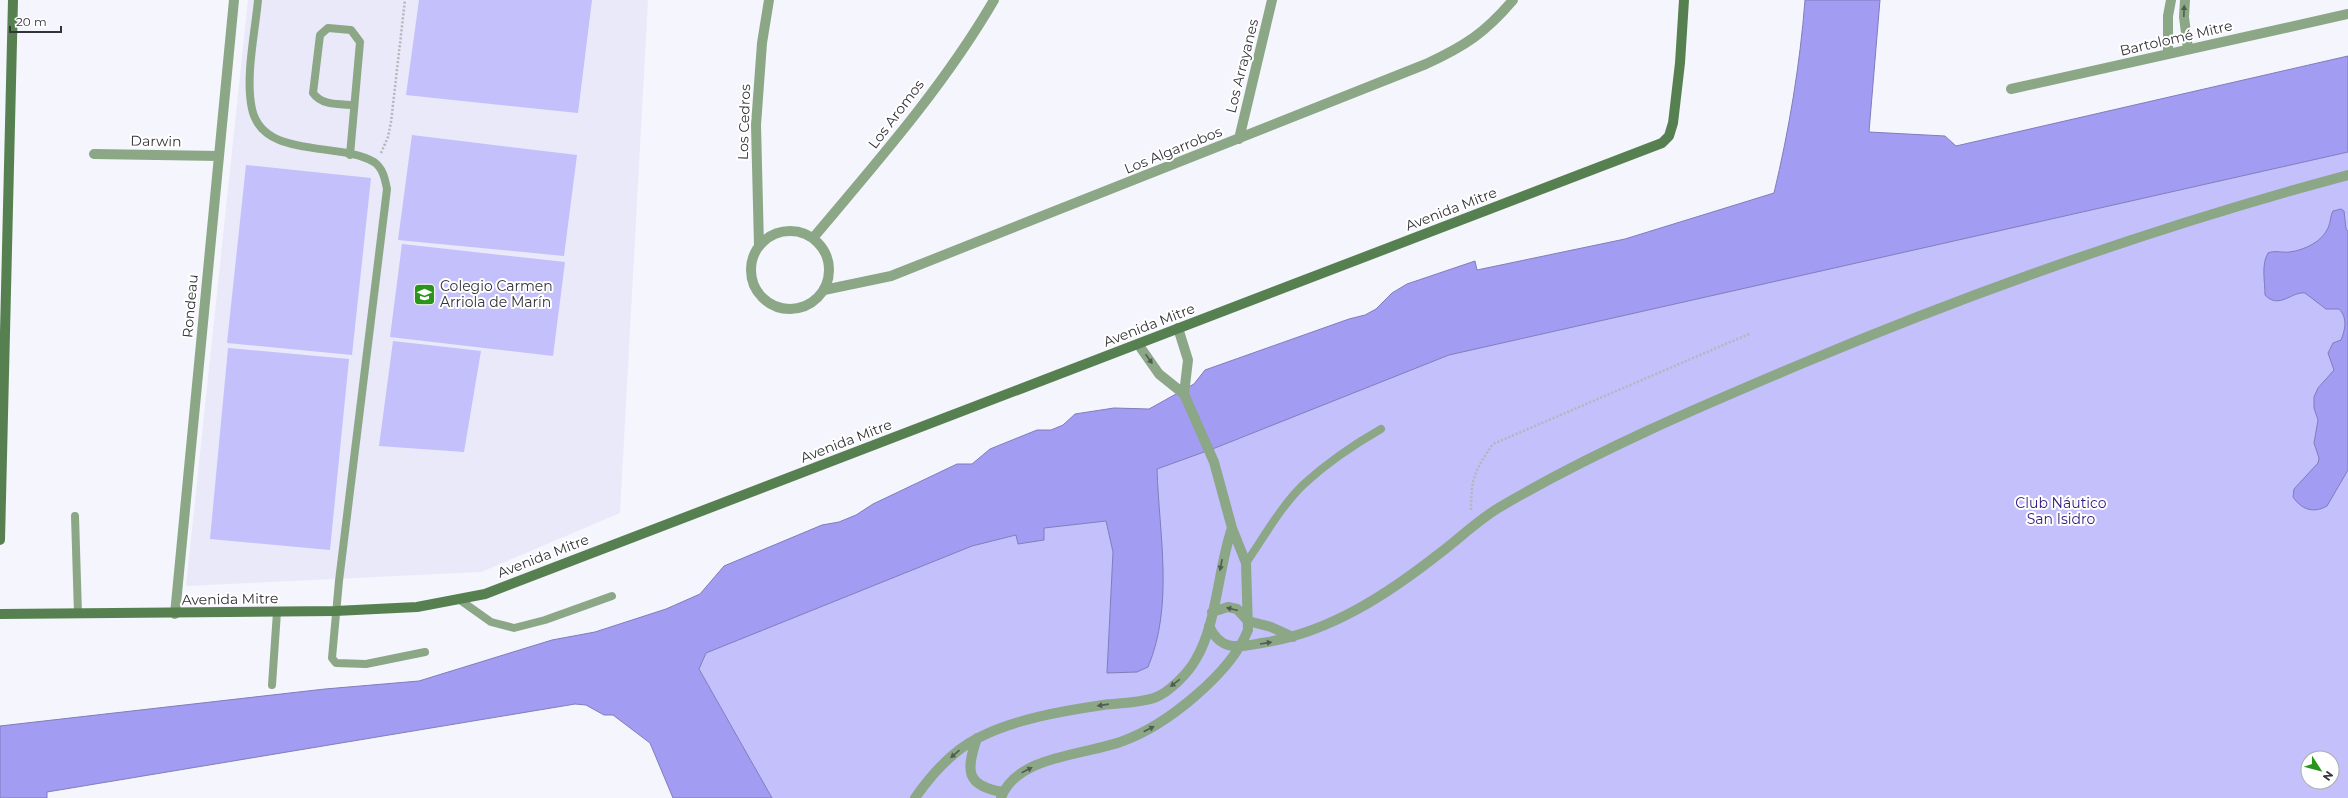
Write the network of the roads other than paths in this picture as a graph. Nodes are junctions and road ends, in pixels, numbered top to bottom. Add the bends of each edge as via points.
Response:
1 (13, 0) edge
2 (234, 0) edge
3 (258, 0) edge
4 (769, 0) edge
5 (994, 0) edge
6 (1272, 0) edge
7 (1513, 0) edge
8 (1684, 0) edge
9 (2171, 0) edge
10 (2185, 0) edge
11 (2348, 14) edge
12 (2188, 50) junction
13 (2168, 54) junction
14 (2011, 89) dead end
15 (354, 105) junction
16 (1239, 139) junction
17 (94, 154) dead end
18 (350, 155) junction
19 (219, 156) junction
20 (2348, 174) edge
21 (813, 238) junction
22 (759, 246) junction
23 (824, 290) junction
24 (1178, 328) junction
25 (1138, 344) junction
26 (1186, 398) junction
27 (1381, 429) dead end
28 (75, 516) dead end
29 (1232, 528) junction
30 (0, 540) edge
31 (1246, 563) junction
32 (612, 596) dead end
33 (460, 600) junction
34 (336, 611) junction
35 (276, 612) junction
36 (1212, 612) junction
37 (0, 614) edge
38 (78, 614) junction
39 (175, 614) junction
40 (1248, 621) junction
41 (1209, 626) junction
42 (1294, 637) junction
43 (1238, 647) junction
44 (425, 652) dead end
45 (272, 685) dead end
46 (977, 738) junction
47 (1002, 795) edge
48 (914, 798) edge

1 - 30 street
2 - 19 street, Rondeau
3 - 18 lane via 250,82 255,119 265,132 280,141
4 - 22 street, Los Cedros via 762,43 756,125
5 - 21 street, Los Aromos via 950,66 891,145
6 - 16 street, Los Arrayanes
7 - 16 street, Los Algarrobos via 1493,23 1470,42 1446,55
8 - 24 street, Avenida Mitre via 1680,63 1669,136 1662,143
9 - 13 street via 2168,16
12 -> 10 street
11 - 12 street, Bartolomé Mitre
12 - 13 street, Bartolomé Mitre
13 - 14 street, Bartolomé Mitre
15 - 15 lane via 360,42 351,30 328,28 320,35 313,93 325,102
15 - 18 lane
16 - 23 street, Los Algarrobos via 891,276
17 - 19 street, Darwin
18 - 34 lane via 374,162 385,178 387,189
19 - 39 street, Rondeau
20 - 42 street via 2270,195 2096,250 1917,315 1754,384 1583,462 1496,509 1408,579 1346,615
21 - 22 street via 790,231 778,233
21 - 23 street via 827,256 829,268
22 - 23 street, Los Cedros via 751,270 753,283 758,294 768,303 792,310 805,307 816,300
24 - 25 street, Avenida Mitre
24 - 26 street via 1188,360
25 -> 26 street via 1159,374
25 - 33 street, Avenida Mitre via 492,591
26 - 29 street via 1214,462
27 - 31 lane via 1340,454 1303,485
28 - 38 lane
29 - 31 street
29 -> 36 street via 1224,552
31 - 40 street
32 - 33 lane via 545,620 514,628 490,622
33 - 34 street, Avenida Mitre via 417,607
34 - 35 street, Avenida Mitre
34 - 44 lane via 332,658 336,663 366,664
35 - 39 street, Avenida Mitre
35 - 45 lane
40 -> 36 street via 1244,614 1228,607
36 - 41 street
37 - 38 street, Avenida Mitre
38 - 39 street, Avenida Mitre
40 - 42 street
40 - 43 street via 1248,630
41 - 43 street via 1213,635 1220,641 1228,646
41 -> 46 street via 1197,658 1188,671 1155,698 1043,717 1007,726
43 -> 42 street
47 -> 43 street via 1010,782 1021,773 1044,762 1123,741 1153,727 1187,704 1225,666
46 - 47 street via 970,760 971,774 986,789
46 -> 48 street via 929,777

